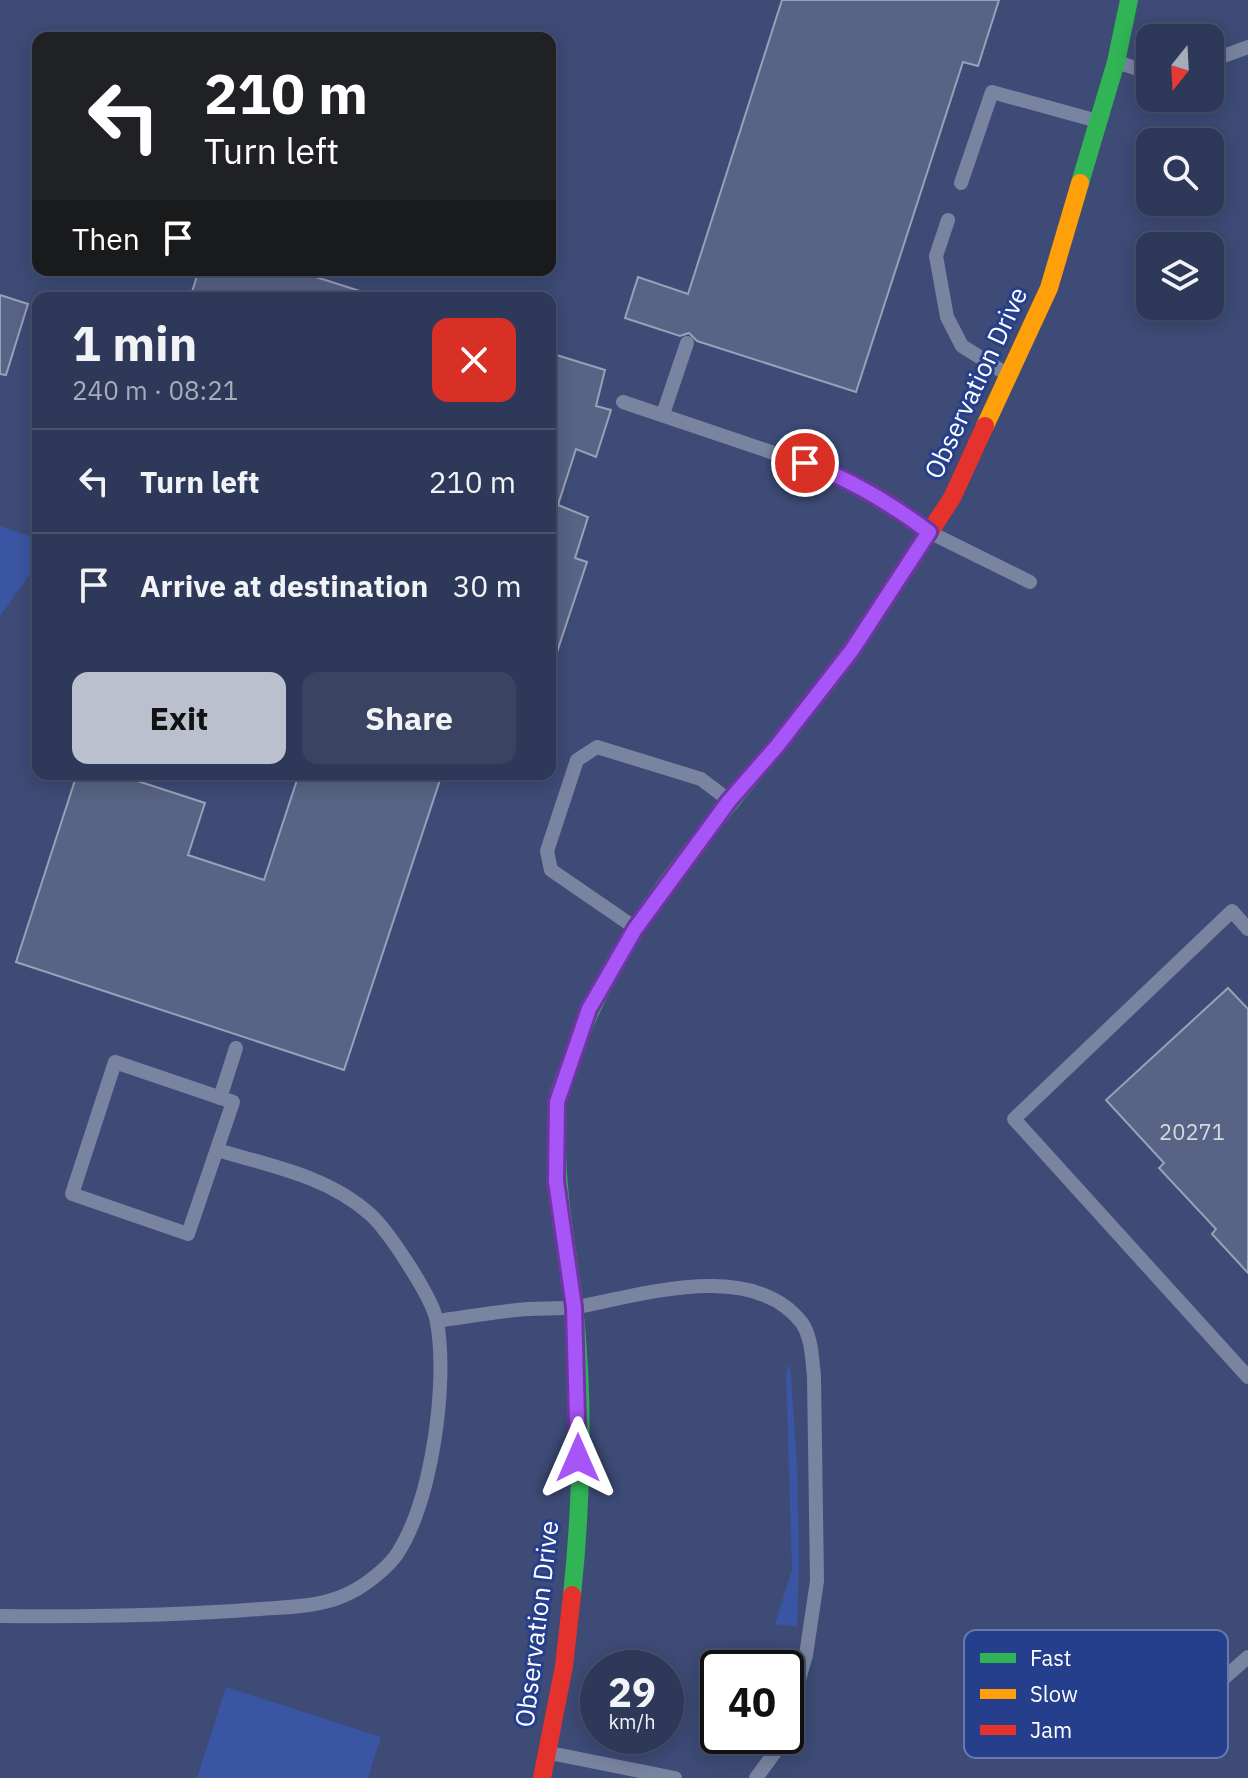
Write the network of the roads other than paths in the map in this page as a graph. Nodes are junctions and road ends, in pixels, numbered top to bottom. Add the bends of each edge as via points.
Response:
1 (1129, 0) edge
2 (1248, 47) edge
3 (1224, 56) edge
4 (1116, 62) junction
5 (1136, 68) edge
6 (1098, 121) junction
7 (961, 183) dead end
8 (948, 220) dead end
9 (687, 343) dead end
10 (1009, 376) junction
11 (623, 402) dead end
12 (663, 414) junction
13 (929, 532) junction
14 (1030, 582) dead end
15 (729, 801) junction
16 (635, 929) junction
17 (1248, 929) edge
18 (236, 1048) dead end
19 (220, 1098) junction
20 (217, 1150) junction
21 (574, 1307) junction
22 (437, 1321) junction
23 (1248, 1377) edge
24 (0, 1616) edge
25 (1248, 1657) edge
26 (804, 1662) edge
27 (1228, 1675) edge
28 (547, 1753) junction
29 (772, 1754) edge
30 (757, 1777) edge
31 (542, 1778) edge
32 (675, 1778) edge

1 - 4 street, Observation Drive
2 - 3 lane
4 - 5 lane
4 - 6 street, Observation Drive
6 - 7 lane via 992,92
6 - 10 street, Observation Drive via 1049,288
8 - 10 lane via 936,256 947,317 962,346
9 - 12 lane
10 - 13 street, Observation Drive via 952,498
11 - 12 lane
12 - 13 lane via 833,473 885,500
13 - 14 lane
13 - 15 street, Observation Drive via 852,650
15 - 16 street, Observation Drive
15 - 16 lane via 701,779 597,747 577,760 547,851 551,870
16 - 21 street, Observation Drive via 589,1009 557,1102 556,1181
17 - 23 lane via 1232,911 1014,1119
18 - 19 lane
19 - 20 lane via 233,1102
19 - 20 lane via 115,1062 72,1194 188,1234
20 - 22 lane via 333,1186 373,1216 412,1270
21 - 22 lane
21 - 26 lane via 694,1286 732,1286 761,1294 803,1324 814,1376 817,1581
21 - 28 street, Observation Drive via 577,1546 564,1666
22 - 24 lane via 437,1430 416,1516 398,1554 344,1596 317,1604 197,1614
25 - 27 lane
28 - 31 street, Observation Drive
28 - 32 lane
29 - 30 lane

